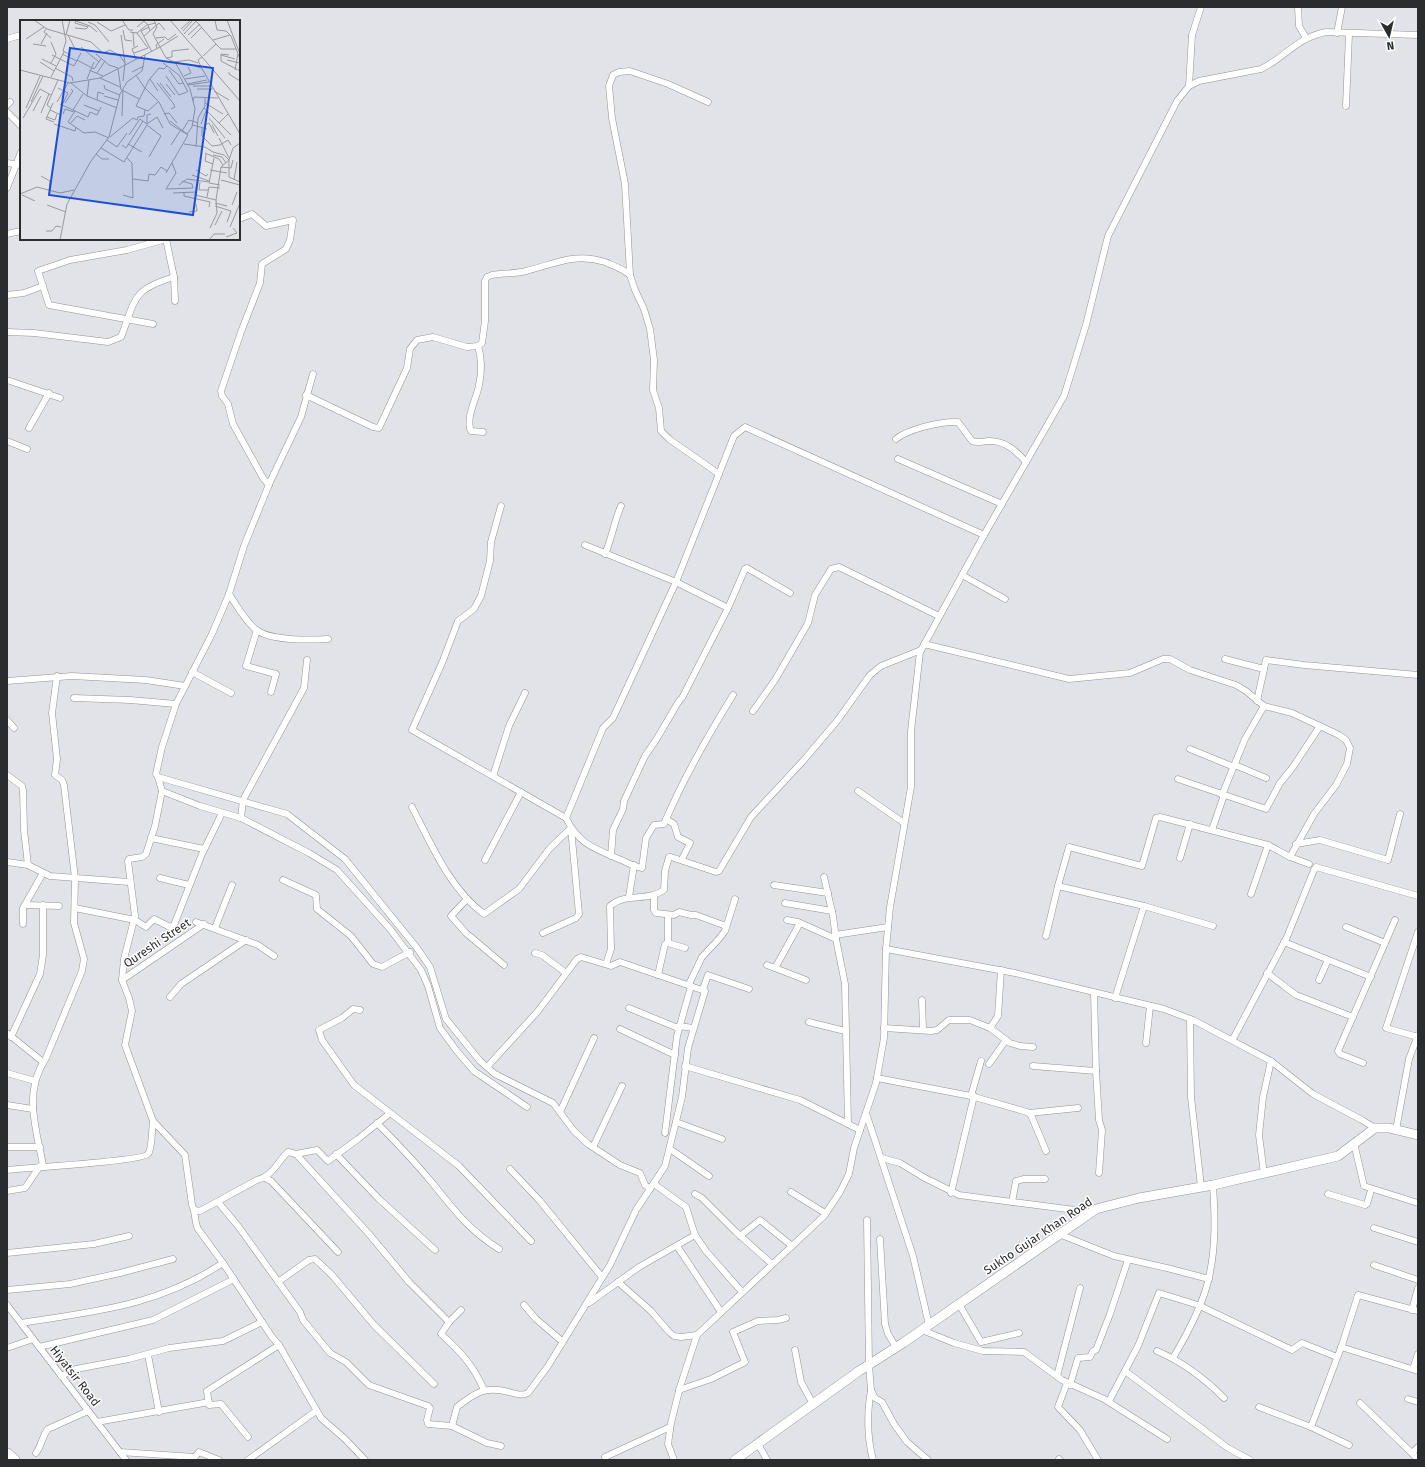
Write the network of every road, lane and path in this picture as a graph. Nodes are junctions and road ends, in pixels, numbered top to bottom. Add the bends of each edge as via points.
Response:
1 (1201, 7) edge
2 (1298, 7) edge
3 (1342, 7) edge
4 (1337, 33) junction
5 (1349, 34) junction
6 (20, 35) edge
7 (1418, 36) edge
8 (1306, 38) junction
9 (7, 39) edge
10 (1189, 86) junction
11 (708, 102) dead end
12 (1346, 106) dead end
13 (7, 112) edge
14 (20, 125) edge
15 (7, 164) edge
16 (18, 165) edge
17 (7, 188) edge
18 (240, 219) edge
19 (20, 231) edge
20 (7, 234) edge
21 (162, 240) edge
22 (166, 240) edge
23 (630, 275) junction
24 (174, 277) junction
25 (42, 286) junction
26 (7, 295) edge
27 (175, 300) dead end
28 (128, 320) junction
29 (153, 324) dead end
30 (7, 332) edge
31 (478, 346) junction
32 (312, 374) dead end
33 (7, 380) edge
34 (48, 393) junction
35 (306, 395) junction
36 (60, 398) dead end
37 (29, 428) dead end
38 (483, 432) dead end
39 (896, 439) dead end
40 (7, 441) edge
41 (27, 449) dead end
42 (898, 459) dead end
43 (1026, 462) junction
44 (719, 474) junction
45 (269, 485) junction
46 (1002, 504) junction
47 (502, 506) dead end
48 (621, 506) dead end
49 (984, 535) junction
50 (585, 545) dead end
51 (605, 554) junction
52 (962, 575) junction
53 (676, 582) junction
54 (790, 593) dead end
55 (230, 594) junction
56 (1005, 599) dead end
57 (728, 608) junction
58 (939, 616) junction
59 (256, 630) junction
60 (328, 639) dead end
61 (922, 647) junction
62 (1225, 659) dead end
63 (307, 660) dead end
64 (1264, 669) junction
65 (192, 672) junction
66 (1418, 675) edge
67 (57, 676) junction
68 (7, 681) edge
69 (185, 686) junction
70 (271, 692) dead end
71 (232, 693) dead end
72 (525, 693) dead end
73 (733, 695) dead end
74 (74, 698) dead end
75 (1257, 701) junction
76 (176, 704) junction
77 (1264, 706) junction
78 (753, 711) dead end
79 (7, 720) edge
80 (1320, 726) junction
81 (14, 728) dead end
82 (1190, 749) dead end
83 (1234, 766) junction
84 (7, 775) edge
85 (493, 776) junction
86 (1266, 778) dead end
87 (158, 779) junction
88 (1178, 779) dead end
89 (162, 790) junction
90 (858, 791) dead end
91 (521, 792) junction
92 (1223, 795) junction
93 (242, 803) junction
94 (412, 807) dead end
95 (222, 813) junction
96 (1400, 814) dead end
97 (241, 817) junction
98 (566, 818) junction
99 (666, 819) junction
100 (904, 823) junction
101 (1190, 824) junction
102 (571, 828) junction
103 (1212, 830) junction
104 (151, 838) junction
105 (1296, 844) junction
106 (1268, 845) junction
107 (204, 849) junction
108 (611, 856) junction
109 (1290, 857) junction
110 (1180, 858) dead end
111 (485, 860) dead end
112 (682, 860) junction
113 (7, 862) edge
114 (1309, 864) dead end
115 (28, 865) junction
116 (634, 865) junction
117 (43, 873) junction
118 (824, 877) dead end
119 (75, 878) junction
120 (160, 878) dead end
121 (283, 880) dead end
122 (129, 882) junction
123 (189, 885) junction
124 (232, 885) dead end
125 (774, 885) dead end
126 (1058, 886) junction
127 (828, 893) junction
128 (1251, 894) dead end
129 (654, 895) junction
130 (1418, 896) edge
131 (629, 897) junction
132 (467, 899) junction
133 (735, 899) dead end
134 (786, 903) dead end
135 (25, 905) junction
136 (43, 905) junction
137 (59, 906) dead end
138 (1144, 906) junction
139 (75, 908) junction
140 (832, 911) junction
141 (668, 914) junction
142 (135, 920) junction
143 (787, 920) dead end
144 (1395, 920) dead end
145 (196, 922) dead end
146 (800, 923) junction
147 (23, 924) dead end
148 (204, 924) junction
149 (726, 926) junction
150 (1213, 926) dead end
151 (888, 927) junction
152 (1346, 927) dead end
153 (215, 928) junction
154 (1418, 932) edge
155 (543, 933) dead end
156 (1046, 936) dead end
157 (835, 937) junction
158 (246, 940) junction
159 (1284, 942) junction
160 (668, 943) junction
161 (1385, 943) junction
162 (685, 948) dead end
163 (886, 949) junction
164 (413, 950) junction
165 (535, 953) dead end
166 (274, 956) dead end
167 (1328, 960) junction
168 (606, 964) junction
169 (504, 965) dead end
170 (767, 966) dead end
171 (775, 968) junction
172 (1001, 970) junction
173 (566, 973) junction
174 (1267, 973) junction
175 (658, 976) junction
176 (1371, 977) junction
177 (122, 980) junction
178 (806, 980) dead end
179 (1319, 980) dead end
180 (691, 985) junction
181 (702, 989) junction
182 (749, 990) dead end
183 (1094, 993) junction
184 (170, 997) dead end
185 (1115, 998) junction
186 (922, 1000) dead end
187 (437, 1005) junction
188 (1150, 1006) junction
189 (629, 1008) dead end
190 (360, 1010) dead end
191 (1353, 1017) junction
192 (1190, 1018) junction
193 (810, 1022) dead end
194 (679, 1026) junction
195 (692, 1028) junction
196 (884, 1028) junction
197 (990, 1028) junction
198 (620, 1029) dead end
199 (923, 1030) junction
200 (845, 1031) junction
201 (9, 1035) edge
202 (1418, 1037) edge
203 (594, 1038) dead end
204 (1233, 1039) junction
205 (1006, 1040) junction
206 (1146, 1042) dead end
207 (1033, 1047) dead end
208 (675, 1055) junction
209 (981, 1061) dead end
210 (1271, 1061) junction
211 (43, 1062) junction
212 (1363, 1063) dead end
213 (989, 1064) dead end
214 (488, 1066) junction
215 (685, 1066) junction
216 (1033, 1066) dead end
217 (1096, 1071) junction
218 (7, 1073) edge
219 (492, 1078) junction
220 (877, 1078) junction
221 (35, 1081) junction
222 (622, 1086) dead end
223 (973, 1096) junction
224 (7, 1105) edge
225 (527, 1107) dead end
226 (1078, 1108) dead end
227 (33, 1109) junction
228 (560, 1112) junction
229 (673, 1113) junction
230 (866, 1113) junction
231 (1030, 1113) junction
232 (389, 1114) junction
233 (153, 1121) junction
234 (676, 1122) junction
235 (377, 1124) junction
236 (848, 1124) junction
237 (1375, 1128) junction
238 (860, 1130) junction
239 (1396, 1130) junction
240 (665, 1133) dead end
241 (1418, 1135) edge
242 (722, 1139) dead end
243 (1354, 1143) junction
244 (7, 1147) edge
245 (40, 1147) junction
246 (594, 1147) junction
247 (670, 1149) junction
248 (1046, 1151) dead end
249 (296, 1154) junction
250 (336, 1154) junction
251 (882, 1158) junction
252 (41, 1166) junction
253 (510, 1169) dead end
254 (7, 1170) edge
255 (1099, 1173) dead end
256 (1264, 1174) junction
257 (709, 1176) dead end
258 (265, 1178) junction
259 (1045, 1179) dead end
260 (1213, 1185) junction
261 (650, 1186) junction
262 (1201, 1187) junction
263 (1371, 1190) junction
264 (7, 1191) edge
265 (791, 1192) dead end
266 (952, 1193) junction
267 (695, 1194) dead end
268 (1328, 1194) dead end
269 (218, 1202) junction
270 (1012, 1202) junction
271 (1418, 1203) edge
272 (195, 1210) junction
273 (1090, 1212) junction
274 (825, 1213) junction
275 (868, 1220) dead end
276 (1374, 1228) dead end
277 (1059, 1234) junction
278 (695, 1235) junction
279 (130, 1236) dead end
280 (740, 1236) junction
281 (880, 1240) dead end
282 (531, 1241) dead end
283 (1418, 1242) edge
284 (677, 1246) junction
285 (792, 1246) junction
286 (499, 1249) dead end
287 (436, 1250) dead end
288 (338, 1252) dead end
289 (7, 1253) edge
290 (173, 1259) dead end
291 (1128, 1260) junction
292 (223, 1263) junction
293 (772, 1264) junction
294 (1374, 1265) dead end
295 (602, 1277) junction
296 (234, 1279) junction
297 (1209, 1280) junction
298 (1418, 1280) edge
299 (278, 1282) junction
300 (618, 1282) junction
301 (1080, 1288) dead end
302 (1418, 1288) edge
303 (7, 1290) edge
304 (742, 1292) junction
305 (959, 1304) junction
306 (7, 1305) edge
307 (586, 1305) junction
308 (524, 1306) dead end
309 (1198, 1306) junction
310 (461, 1310) dead end
311 (1415, 1310) edge
312 (721, 1312) junction
313 (786, 1318) dead end
314 (262, 1322) junction
315 (449, 1322) junction
316 (21, 1323) junction
317 (925, 1328) junction
318 (1019, 1333) dead end
319 (697, 1335) junction
320 (33, 1339) junction
321 (563, 1342) junction
322 (279, 1345) junction
323 (39, 1347) junction
324 (896, 1347) junction
325 (1341, 1347) junction
326 (7, 1348) edge
327 (795, 1350) dead end
328 (1157, 1351) dead end
329 (148, 1354) junction
330 (1418, 1354) edge
331 (1338, 1357) junction
332 (1173, 1358) junction
333 (868, 1365) junction
334 (1416, 1370) edge
335 (1125, 1371) junction
336 (61, 1376) junction
337 (1056, 1376) junction
338 (434, 1384) dead end
339 (1069, 1384) junction
340 (484, 1390) junction
341 (679, 1390) junction
342 (871, 1390) junction
343 (1224, 1398) dead end
344 (1408, 1399) dead end
345 (1109, 1401) junction
346 (209, 1402) junction
347 (1418, 1402) edge
348 (1360, 1403) dead end
349 (813, 1404) junction
350 (1260, 1407) dead end
351 (88, 1411) junction
352 (316, 1411) junction
353 (159, 1412) junction
354 (97, 1422) junction
355 (452, 1426) junction
356 (670, 1427) junction
357 (1312, 1427) junction
358 (248, 1437) dead end
359 (1168, 1440) dead end
360 (758, 1444) junction
361 (1349, 1445) dead end
362 (501, 1446) dead end
363 (1418, 1447) edge
364 (36, 1452) dead end
365 (120, 1452) junction
366 (1412, 1453) junction
367 (7, 1454) edge
368 (606, 1457) dead end
369 (1418, 1459) edge
370 (14, 1460) edge
371 (126, 1460) edge
372 (219, 1460) edge
373 (248, 1460) edge
374 (365, 1460) edge
375 (674, 1460) edge
376 (735, 1460) edge
377 (767, 1460) edge
378 (873, 1460) edge
379 (928, 1460) edge
380 (1098, 1460) edge
381 (1250, 1460) edge

1 - 10 street via 1192,35
2 - 8 street via 1299,26
3 - 4 street
4 - 5 street
4 - 8 street via 1326,32
5 - 7 street
5 - 12 street
6 - 9 street
8 - 10 street via 1261,69 1200,81
10 - 43 street via 1178,101 1108,236 1086,325 1064,396
11 - 23 street via 630,71 619,72 610,80 609,96 625,184
13 - 14 street
15 - 16 street
16 - 17 street
18 - 45 street via 252,214 266,226 293,220 286,249 262,264 260,282 221,391 228,404 233,424
19 - 20 street
21 - 25 street via 40,269 38,271
22 - 24 street
23 - 31 street via 622,268 579,257 526,271 487,277 483,340
23 - 44 street via 650,330 654,360 654,396 659,408 661,432
24 - 27 street
24 - 28 street via 152,284 142,291 134,300
25 - 26 street via 24,293
25 - 28 street via 49,304
28 - 29 street
28 - 30 street via 121,337 108,342
31 - 35 street via 467,347 433,337 417,340 410,349 407,368 379,428
31 - 38 street via 481,359 480,376 469,428
32 - 35 street
33 - 34 street
34 - 36 street
34 - 37 street
35 - 45 street via 300,417
39 - 43 street via 902,433 915,429 958,422 975,443 997,441 1016,451
40 - 41 street
42 - 46 street
43 - 46 street
44 - 49 street via 734,436 745,427
44 - 53 street
45 - 55 street via 244,546
46 - 49 street
47 - 85 street via 491,542 490,561 481,596 474,609 458,621 412,730
48 - 51 street
49 - 52 street
50 - 51 street
51 - 53 street
52 - 56 street
52 - 58 street
53 - 57 street
53 - 98 street via 613,718 602,728
54 - 57 street via 747,568
55 - 59 street
55 - 65 street
57 - 108 street via 682,698 645,756 613,830
58 - 61 street
58 - 78 street via 839,567 834,567 815,595 808,624 775,680
59 - 60 street via 305,641
59 - 70 street via 246,666 276,674
61 - 75 street via 1016,664 1075,679 1130,673 1166,658 1190,670 1236,685
61 - 100 street via 912,716 911,787
61 - 112 street via 882,666 870,675 837,721 751,817 718,871
62 - 64 street
63 - 93 street via 304,688
64 - 66 street via 1266,660 1304,666
64 - 75 street
65 - 69 street
65 - 71 street
67 - 68 street
67 - 69 street via 146,680
67 - 119 street via 52,713 56,775 64,785
69 - 76 street
72 - 85 street via 509,726
73 - 99 street via 706,738
74 - 76 street
75 - 77 street
76 - 87 street via 162,746 156,774
77 - 80 street via 1292,713
77 - 83 street via 1252,723
79 - 81 street
80 - 92 street via 1280,783 1266,809
80 - 105 street via 1346,740 1350,748 1349,757 1333,791 1314,814
82 - 83 street
83 - 86 street
83 - 92 street
84 - 115 street via 22,786 23,790
85 - 91 street
87 - 89 street
87 - 93 street
88 - 92 street
89 - 95 street
89 - 104 street
90 - 100 street
91 - 98 street
91 - 111 street
92 - 103 street
93 - 97 street
93 - 164 street via 287,814 345,859
94 - 132 street via 437,855
95 - 97 street
95 - 107 street
96 - 105 street via 1388,860 1320,840
97 - 164 street via 337,870
98 - 102 street
99 - 112 street via 674,824 678,837 690,843
99 - 116 street via 664,824 654,825 646,838 642,868
100 - 151 street
101 - 103 street
101 - 110 street
101 - 126 street via 1156,818 1144,864 1140,866 1069,847
102 - 108 street via 583,842 598,852
102 - 132 street via 550,848 519,889 486,914
102 - 155 street via 579,914 576,918
103 - 106 street
104 - 107 street
104 - 122 street via 146,854 128,861
105 - 109 street
106 - 109 street
106 - 128 street
107 - 123 street
108 - 116 street
109 - 114 street
112 - 129 street via 669,858 664,890
113 - 115 street
115 - 117 street
116 - 131 street
117 - 119 street
117 - 135 street
118 - 127 street
119 - 122 street
119 - 139 street
120 - 123 street
121 - 164 street via 316,895 317,909 351,936 373,964 382,967
122 - 142 street
123 - 142 street via 174,925 170,928 154,919 146,928
124 - 153 street
125 - 127 street
126 - 138 street
126 - 156 street
127 - 140 street
129 - 131 street
129 - 141 street via 655,912
130 - 159 street via 1316,867
131 - 168 street via 610,906 611,944
132 - 169 street via 451,916 466,933
133 - 149 street
134 - 140 street
135 - 136 street
135 - 147 street via 22,913
136 - 137 street
136 - 201 street via 43,955 40,974
138 - 150 street
138 - 185 street
139 - 142 street
139 - 211 street via 74,923 84,959 82,971
140 - 157 street
141 - 149 street via 696,914
141 - 160 street
142 - 177 street via 124,960
143 - 146 street
144 - 161 street
145 - 148 street
146 - 157 street
146 - 171 street
148 - 153 street
148 - 177 street, Qureshi Street
149 - 180 street via 718,940 702,957
151 - 157 street
151 - 163 street
152 - 161 street
153 - 158 street
154 - 202 street via 1386,1028
157 - 200 street via 844,984
158 - 166 street
158 - 184 street via 181,984
159 - 167 street
159 - 174 street
160 - 162 street
160 - 175 street via 665,944
161 - 176 street
163 - 172 street
163 - 196 street
164 - 187 street
164 - 187 street via 430,967
165 - 173 street
167 - 176 street
167 - 179 street
168 - 173 street via 581,957
168 - 175 street via 620,962
170 - 171 street
171 - 178 street
172 - 183 street
172 - 197 street via 998,1016
173 - 214 street via 538,1011
174 - 191 street via 1296,995
174 - 204 street
175 - 180 street
176 - 191 street
177 - 233 street via 132,1010 125,1045
180 - 181 street
180 - 194 street
181 - 182 street via 708,974
181 - 195 street via 704,996
183 - 185 street
183 - 217 street
185 - 188 street
186 - 199 street
187 - 214 street via 446,1020
187 - 219 street via 440,1028 456,1050 474,1071
188 - 192 street
188 - 206 street
189 - 194 street
190 - 232 street via 353,1010 319,1032 354,1085
191 - 212 street via 1338,1051
192 - 204 street
192 - 262 street via 1191,1097
193 - 200 street
194 - 195 street
194 - 208 street
195 - 215 street
196 - 199 street
196 - 220 street
197 - 199 street via 970,1020 957,1019 946,1021 938,1030
197 - 205 street
198 - 208 street
200 - 236 street
201 - 211 street
202 - 239 street via 1409,1059
203 - 228 street
204 - 210 street
205 - 207 street via 1020,1046
205 - 213 street
208 - 229 street
209 - 223 street
210 - 237 street via 1313,1094
210 - 256 street via 1263,1096 1260,1135
211 - 221 street
214 - 219 street
215 - 229 street
215 - 236 street via 800,1100
216 - 217 street
217 - 255 street via 1102,1130
218 - 221 street
219 - 225 street
219 - 228 street via 553,1103
220 - 223 street
220 - 230 street
221 - 227 street
222 - 246 street
223 - 231 street
223 - 266 street
224 - 227 street
226 - 231 street
227 - 245 street
228 - 246 street via 574,1131
229 - 234 street
229 - 240 street
230 - 238 street
230 - 251 street
231 - 248 street
232 - 235 street
232 - 282 street via 459,1166
233 - 252 street via 150,1150 144,1157
233 - 272 street via 185,1155 192,1205
234 - 242 street
234 - 247 street
235 - 250 street
235 - 286 street via 425,1174 464,1223 480,1238
236 - 238 street
237 - 239 main road
237 - 243 main road, Sukho Gujar Khan Road
238 - 274 street via 849,1174
239 - 241 main road
243 - 256 main road, Sukho Gujar Khan Road via 1338,1156
243 - 263 street via 1363,1184
244 - 245 street
245 - 252 street
246 - 261 street via 620,1165 640,1173
247 - 257 street
247 - 261 street via 665,1166
249 - 250 street via 317,1150 328,1161
249 - 258 street via 288,1152
249 - 315 street via 369,1234 405,1278
250 - 287 street via 379,1199
251 - 266 street via 900,1163
251 - 317 street via 920,1279
252 - 254 street
252 - 264 street via 25,1188
253 - 295 street via 540,1201
256 - 260 main road, Sukho Gujar Khan Road
258 - 269 street
258 - 288 street via 271,1181
259 - 270 street via 1016,1181
260 - 262 main road, Sukho Gujar Khan Road
260 - 297 street via 1213,1238
261 - 278 street via 686,1207
261 - 295 street
262 - 273 main road, Sukho Gujar Khan Road via 1140,1198
263 - 268 street via 1365,1205
263 - 271 street
265 - 274 street
266 - 270 street
267 - 280 street
269 - 272 street via 200,1212
269 - 299 street
270 - 273 street
272 - 292 street via 198,1229
273 - 277 main road, Sukho Gujar Khan Road
274 - 285 street
275 - 333 street
276 - 283 street
277 - 291 street
277 - 305 main road, Sukho Gujar Khan Road
278 - 284 street
278 - 304 street
279 - 289 street via 94,1244
280 - 285 street via 760,1220
280 - 293 street
281 - 324 street via 885,1324
284 - 300 street
284 - 312 street
285 - 293 street
290 - 303 street via 120,1274 70,1284
291 - 297 street
291 - 339 street via 1096,1350 1090,1357 1078,1358
292 - 296 street
292 - 316 street via 177,1289 127,1306
293 - 304 street
294 - 298 street
295 - 307 street
296 - 314 street
296 - 323 street via 153,1320
297 - 309 street
299 - 338 street via 309,1260 315,1259 332,1275 374,1325
299 - 355 street via 303,1320 330,1353 346,1362 374,1388 428,1406 428,1424
300 - 307 street
300 - 319 street via 652,1310 674,1336
301 - 337 street
302 - 311 street
304 - 312 street
305 - 317 main road, Sukho Gujar Khan Road
305 - 318 street via 981,1342
306 - 316 street, Hiyatsir Road
307 - 321 street
308 - 321 street
309 - 331 street via 1292,1350 1302,1342
309 - 332 street
309 - 335 street via 1159,1293 1148,1325
310 - 315 street
311 - 325 street via 1358,1295
312 - 319 street
313 - 341 street via 758,1321 733,1332 745,1362 711,1379
314 - 322 street
314 - 329 street via 223,1341 169,1348
315 - 340 street via 441,1334 466,1358 477,1373
316 - 320 street, Hiyatsir Road
317 - 324 main road, Sukho Gujar Khan Road
317 - 337 street via 954,1343 984,1351 1024,1352
319 - 341 street
320 - 323 street, Hiyatsir Road
320 - 326 street
321 - 340 street via 526,1395
322 - 346 street via 208,1390
322 - 352 street
323 - 336 street, Hiyatsir Road
324 - 333 main road, Sukho Gujar Khan Road
325 - 331 street
325 - 334 street
327 - 349 street via 801,1382
328 - 332 street
329 - 336 street via 76,1369
329 - 353 street
330 - 334 street
331 - 357 street
332 - 343 street via 1202,1376
333 - 342 street
333 - 349 main road, Sukho Gujar Khan Road
335 - 345 street
335 - 381 street via 1228,1448
336 - 351 street, Hiyatsir Road
337 - 339 street
339 - 345 street
339 - 380 street via 1058,1406 1080,1430
340 - 355 street via 473,1394 457,1406
341 - 356 street
342 - 378 street via 868,1420
342 - 379 street via 875,1398 882,1402 907,1442
344 - 347 street
345 - 359 street
346 - 353 street
346 - 358 street via 210,1405 221,1404
348 - 366 street
349 - 360 main road, Sukho Gujar Khan Road
350 - 357 street
351 - 354 street, Hiyatsir Road
351 - 364 street via 48,1429
352 - 373 street
352 - 374 street
353 - 354 street
354 - 365 street, Hiyatsir Road
355 - 362 street via 487,1443
356 - 368 street
356 - 375 street via 668,1444
357 - 361 street
360 - 376 main road, Sukho Gujar Khan Road
360 - 377 street
363 - 366 street
365 - 371 street, Hiyatsir Road
365 - 372 street via 195,1457 199,1452
366 - 369 street
367 - 370 highway

